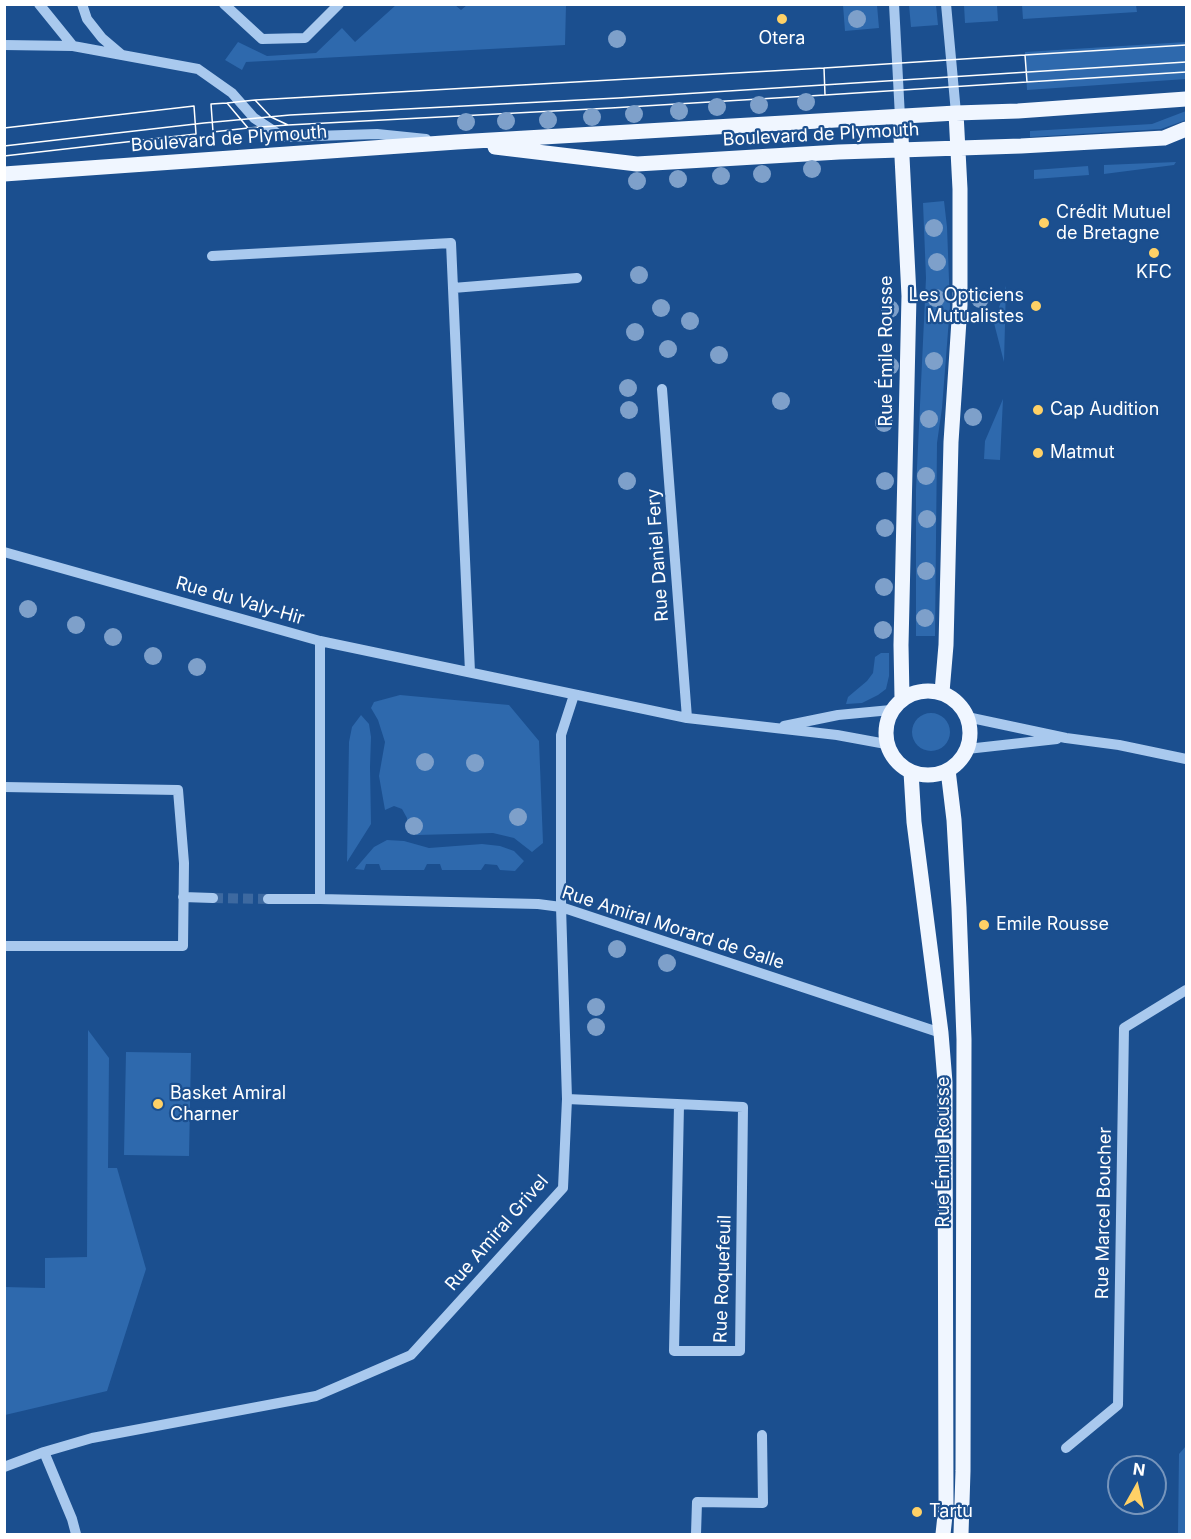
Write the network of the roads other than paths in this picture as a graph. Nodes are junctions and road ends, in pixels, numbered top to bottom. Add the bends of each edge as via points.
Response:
1 (39, 4) edge
2 (82, 4) edge
3 (224, 4) edge
4 (339, 4) edge
5 (894, 4) edge
6 (946, 4) edge
7 (4, 45) edge
8 (73, 46) junction
9 (122, 55) junction
10 (1186, 99) edge
11 (957, 113) junction
12 (900, 117) junction
13 (1186, 129) edge
14 (457, 142) junction
15 (902, 149) junction
16 (958, 149) junction
17 (4, 174) edge
18 (212, 256) dead end
19 (577, 278) dead end
20 (453, 288) junction
21 (662, 389) dead end
22 (4, 552) edge
23 (320, 641) junction
24 (470, 672) junction
25 (942, 692) junction
26 (574, 695) junction
27 (902, 698) junction
28 (891, 710) junction
29 (968, 717) junction
30 (687, 718) junction
31 (775, 727) junction
32 (1066, 738) junction
33 (886, 744) junction
34 (967, 749) junction
35 (1186, 759) edge
36 (948, 770) junction
37 (911, 772) junction
38 (4, 787) edge
39 (183, 897) junction
40 (213, 898) tunnel mouth
41 (268, 899) tunnel mouth
42 (320, 899) junction
43 (561, 907) junction
44 (4, 946) edge
45 (1186, 990) edge
46 (941, 1033) junction
47 (567, 1099) junction
48 (679, 1105) junction
49 (762, 1435) dead end
50 (1066, 1448) dead end
51 (44, 1452) junction
52 (4, 1467) edge
53 (76, 1534) edge
54 (696, 1534) edge
55 (944, 1534) edge
56 (961, 1534) edge

1 - 8 street
2 - 9 street via 87,19
3 - 4 street via 262,39 305,38
5 - 12 street, Rue Émile Rousse
6 - 11 street
7 - 8 street
8 - 9 street
9 - 14 street via 198,69 232,93 254,118 283,137 377,134
10 - 11 main road, Boulevard de Plymouth
11 - 12 main road, Boulevard de Plymouth
11 - 16 main road
12 - 14 main road, Boulevard de Plymouth
12 - 15 main road, Rue Émile Rousse
13 - 16 main road, Boulevard de Plymouth via 1164,138
14 - 15 main road, Boulevard de Plymouth via 636,164
14 - 17 main road, Boulevard de Plymouth
15 - 16 main road, Boulevard de Plymouth
15 - 27 main road, Rue Émile Rousse via 909,296
16 - 25 main road via 960,305
18 - 20 street via 451,243
19 - 20 street
20 - 24 street
21 - 30 street, Rue Daniel Fery
22 - 23 street, Rue du Valy-Hir
23 - 24 street, Rue du Valy-Hir
23 - 42 street
24 - 26 street, Rue du Valy-Hir
25 - 27 main road via 921,690
25 - 29 main road via 957,702
26 - 30 street, Rue du Valy-Hir
26 - 43 street, Rue Amiral Grivel via 561,735
27 - 28 main road
28 - 31 street, Rue du Valy-Hir
28 - 33 main road via 885,727
29 - 32 street
29 - 34 main road via 971,733
30 - 31 street, Rue du Valy-Hir
31 - 33 street, Rue du Valy-Hir
32 - 34 street
32 - 35 street
33 - 37 main road via 896,761
34 - 36 main road
36 - 37 main road via 930,776
36 - 56 main road, Rue Émile Rousse via 954,820 964,1039
37 - 46 main road, Rue Émile Rousse
38 - 39 street via 178,790
39 - 40 street
39 - 44 street via 183,946
41 - 42 street, Rue Amiral Morard de Galle
42 - 43 street, Rue Amiral Morard de Galle
43 - 46 street, Rue Amiral Morard de Galle
43 - 47 street, Rue Amiral Grivel
45 - 50 street, Rue Marcel Boucher via 1124,1028 1118,1405
46 - 55 main road, Rue Émile Rousse via 945,1105
47 - 48 street, Rue Roquefeuil
47 - 51 street, Rue Amiral Grivel via 563,1188 411,1355 316,1396 92,1438
48 - 48 street, Rue Roquefeuil via 743,1107 740,1351 674,1350
49 - 54 street via 763,1503 697,1502
51 - 52 street, Rue Amiral Grivel
51 - 53 street

